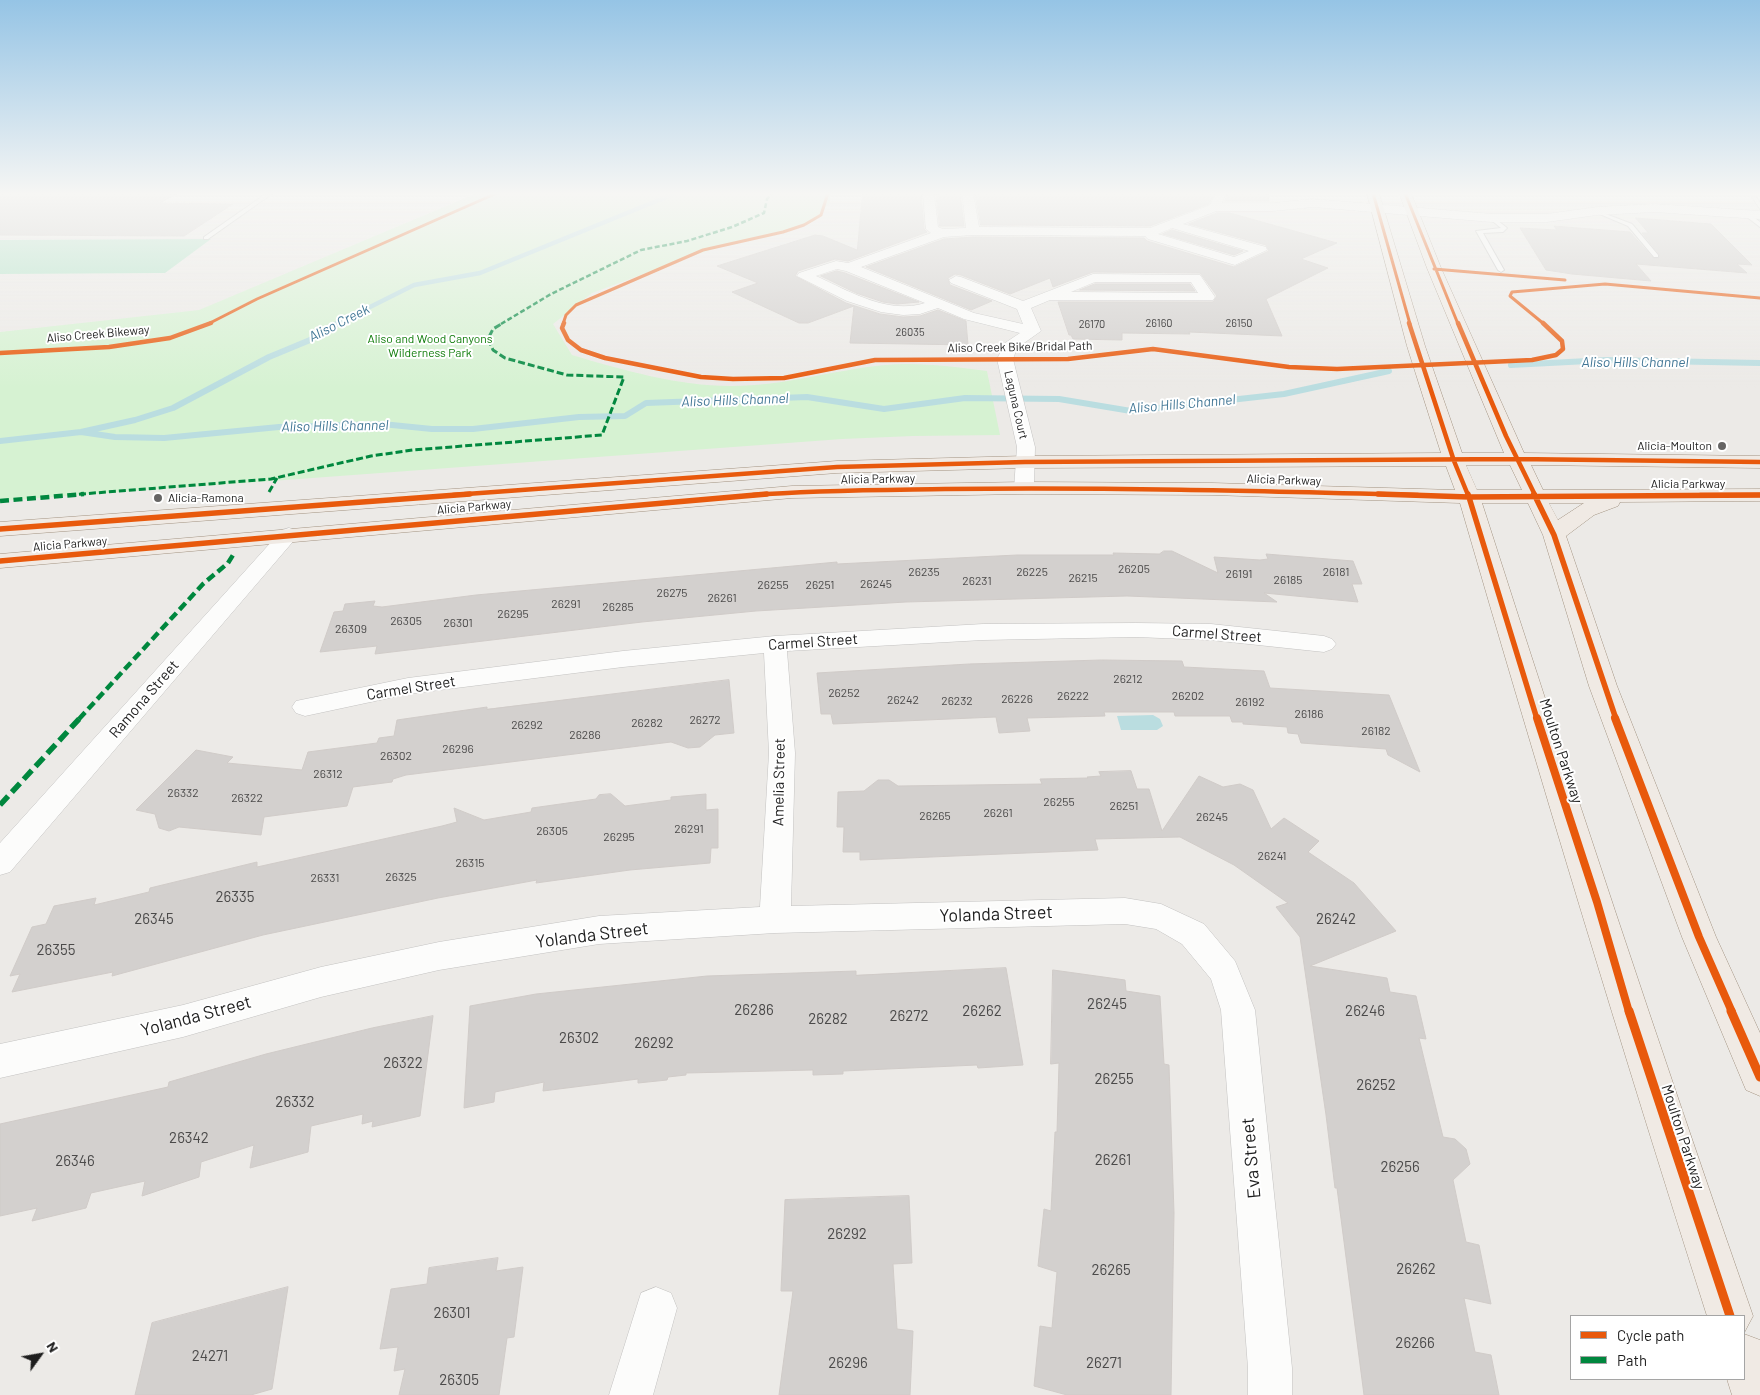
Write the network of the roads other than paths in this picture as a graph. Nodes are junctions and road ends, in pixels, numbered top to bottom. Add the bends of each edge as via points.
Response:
1 (873, 258) edge
2 (1225, 258) edge
3 (1242, 258) edge
4 (1392, 258) edge
5 (1431, 258) edge
6 (1494, 258) edge
7 (849, 267) junction
8 (1501, 270) dead end
9 (956, 280) dead end
10 (1050, 296) junction
11 (937, 304) junction
12 (1023, 306) junction
13 (1033, 331) junction
14 (1516, 459) junction
15 (1454, 461) junction
16 (1025, 462) junction
17 (1760, 462) edge
18 (1024, 488) junction
19 (1636, 495) junction
20 (1760, 495) edge
21 (1534, 496) junction
22 (1469, 497) junction
23 (303, 507) junction
24 (0, 529) edge
25 (289, 534) junction
26 (1554, 535) junction
27 (0, 561) edge
28 (775, 644) junction
29 (1324, 644) dead end
30 (305, 707) dead end
31 (0, 863) edge
32 (775, 920) junction
33 (1193, 934) joint
34 (0, 1061) edge
35 (1760, 1077) edge
36 (656, 1308) dead end
37 (1730, 1315) edge
38 (1745, 1360) edge
39 (631, 1395) edge
40 (1270, 1395) edge
41 (1756, 1395) edge

1 - 7 street
2 - 3 street via 1235,261
4 - 15 main road, Moulton Parkway via 1416,346
5 - 14 main road
6 - 8 lane
7 - 11 street
7 - 11 street via 836,265 804,276 882,309 925,310
9 - 12 street
10 - 10 street via 1059,296 1208,297 1195,278 1093,278
10 - 12 street
11 - 13 street via 969,316
12 - 13 street
13 - 16 street, Laguna Court via 1010,346 1006,362 1026,448
14 - 15 main road, Alicia Parkway
14 - 17 main road, Alicia Parkway
14 - 21 main road
15 - 16 main road, Alicia Parkway
15 - 22 main road, Moulton Parkway
16 - 18 street, Laguna Court
16 - 23 main road, Alicia Parkway via 837,467
18 - 22 main road, Alicia Parkway via 1212,489
18 - 25 main road, Alicia Parkway via 792,492
19 - 20 main road, Alicia Parkway
19 - 21 main road, Alicia Parkway
19 - 26 main road via 1594,505 1576,514
21 - 22 main road, Alicia Parkway
21 - 26 main road
22 - 37 main road, Moulton Parkway via 1630,1016
23 - 24 main road, Alicia Parkway
23 - 25 main road
25 - 27 main road, Alicia Parkway
25 - 31 street, Ramona Street
26 - 35 main road via 1606,695 1700,936
28 - 29 street, Carmel Street via 983,632 1136,630 1211,632
28 - 30 street, Carmel Street via 408,686
28 - 32 street, Amelia Street via 782,753
32 - 33 street, Yolanda Street via 1125,911 1161,917
32 - 34 street, Yolanda Street via 598,930 438,956 321,982 173,1023
33 - 40 street, Eva Street via 1224,971 1238,1010
36 - 39 street
38 - 41 main road

